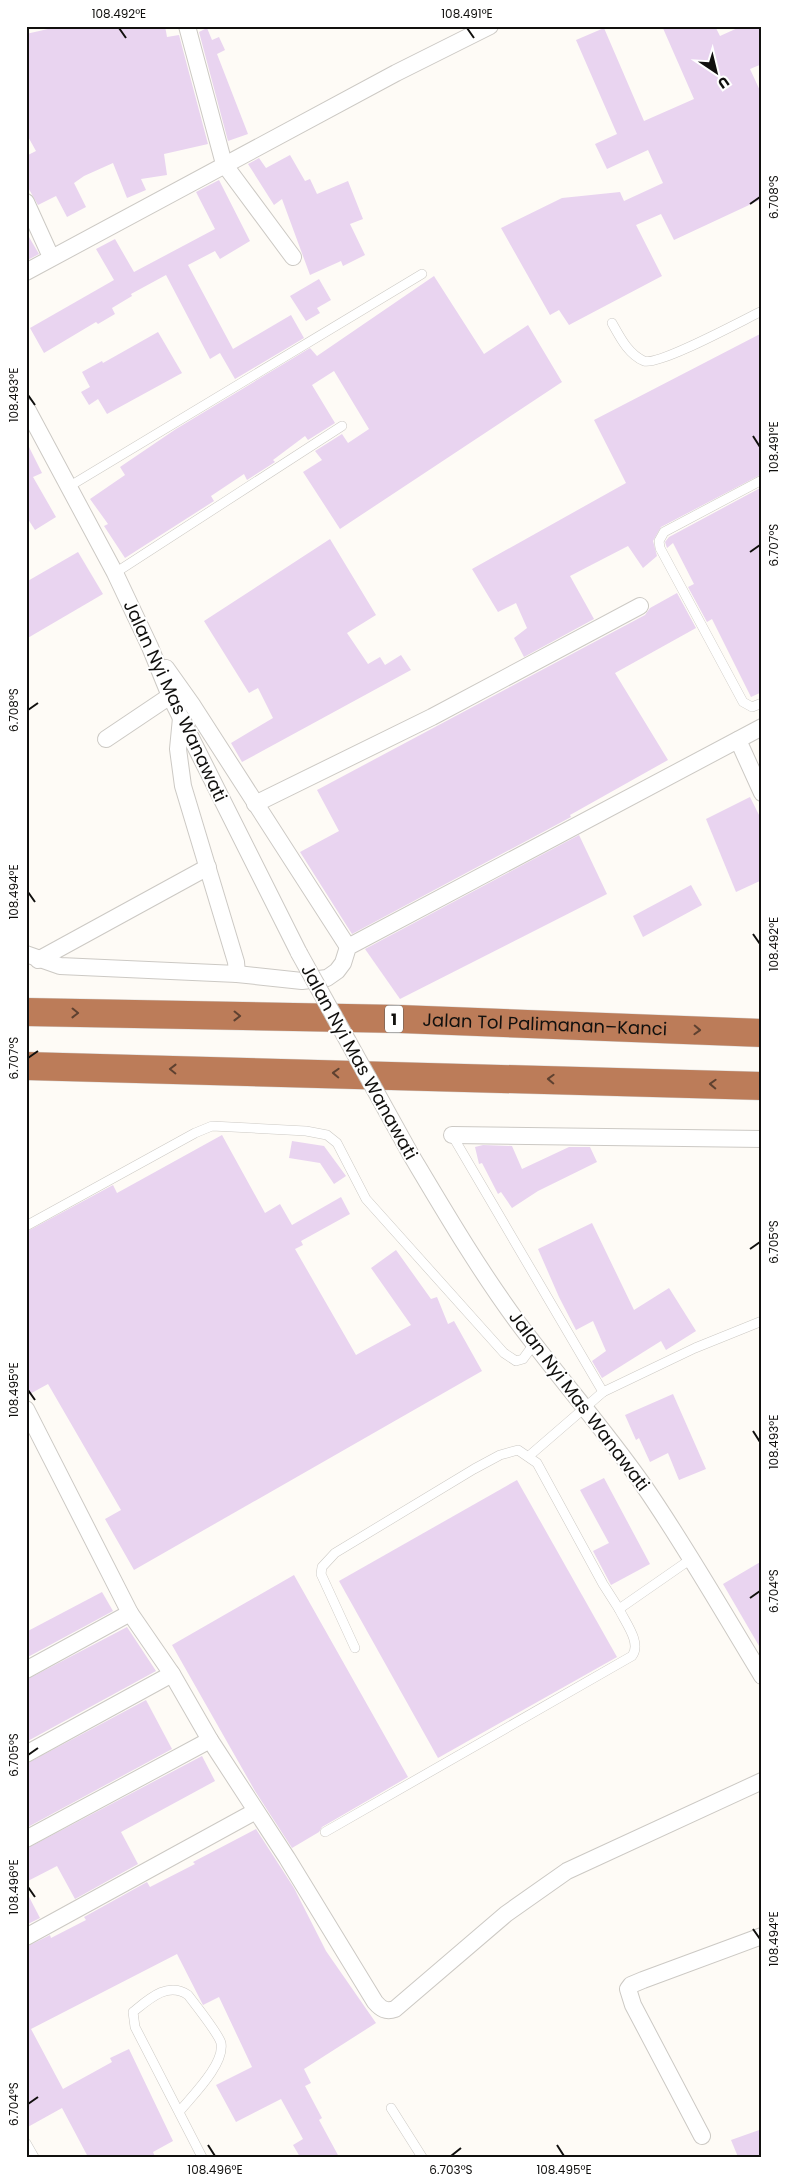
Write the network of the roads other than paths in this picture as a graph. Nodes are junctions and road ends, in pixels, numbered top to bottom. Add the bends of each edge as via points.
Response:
1 (187, 26) edge
2 (490, 26) edge
3 (224, 164) junction
4 (26, 202) edge
5 (52, 257) junction
6 (292, 257) dead end
7 (26, 272) edge
8 (422, 274) dead end
9 (762, 311) edge
10 (612, 323) dead end
11 (26, 407) edge
12 (31, 424) edge
13 (342, 426) dead end
14 (762, 480) edge
15 (70, 486) junction
16 (115, 573) junction
17 (640, 606) dead end
18 (150, 647) junction
19 (170, 696) junction
20 (762, 703) edge
21 (181, 718) junction
22 (762, 727) edge
23 (106, 739) dead end
24 (738, 740) junction
25 (762, 793) edge
26 (255, 804) junction
27 (208, 868) junction
28 (348, 946) junction
29 (32, 957) edge
30 (237, 974) junction
31 (26, 1012) edge
32 (762, 1033) edge
33 (26, 1066) edge
34 (762, 1086) edge
35 (452, 1135) joint
36 (762, 1139) edge
37 (26, 1226) edge
38 (762, 1321) edge
39 (534, 1344) junction
40 (602, 1392) junction
41 (587, 1407) junction
42 (26, 1409) edge
43 (529, 1456) junction
44 (691, 1559) junction
45 (619, 1609) junction
46 (130, 1613) junction
47 (356, 1648) dead end
48 (26, 1670) edge
49 (172, 1674) junction
50 (762, 1676) edge
51 (210, 1740) junction
52 (26, 1754) edge
53 (762, 1780) edge
54 (256, 1812) junction
55 (326, 1832) dead end
56 (26, 1839) edge
57 (762, 1936) edge
58 (26, 1937) edge
59 (391, 2108) dead end
60 (179, 2112) junction
61 (702, 2136) dead end
62 (26, 2143) edge
63 (34, 2157) edge
64 (202, 2157) edge
65 (422, 2157) edge

1 - 3 street
2 - 3 street
3 - 5 street
3 - 6 street
4 - 5 street
5 - 7 street
8 - 15 lane
9 - 10 lane via 667,357 647,362 627,347
11 - 12 street, Jalan Nyi Mas Wanawati
12 - 15 street, Jalan Nyi Mas Wanawati
13 - 16 lane
14 - 20 lane via 664,532 659,541 743,702 752,707
15 - 16 street, Jalan Nyi Mas Wanawati
16 - 18 street, Jalan Nyi Mas Wanawati
17 - 26 street via 432,717
18 - 19 street, Jalan Nyi Mas Wanawati
18 - 26 street via 193,706
19 - 21 street, Jalan Nyi Mas Wanawati
19 - 23 street
21 - 27 street via 178,749 183,786
21 - 39 street, Jalan Nyi Mas Wanawati, bridge via 299,953 411,1155 460,1237
22 - 24 street
24 - 25 street
24 - 28 street
26 - 28 street
27 - 29 street
27 - 30 street
28 - 30 street via 343,963 327,978 302,981
29 - 30 street via 60,966
31 -> 32 highway, Jalan Tol Palimanan–Kanci / 1 via 400,1019
34 -> 33 highway
35 - 36 street
35 - 40 lane
37 - 39 lane via 212,1126 326,1135 337,1143 366,1199 504,1353 516,1361 523,1359
38 - 40 lane
39 - 41 street, Jalan Nyi Mas Wanawati
40 - 41 lane
41 - 43 lane
41 - 44 street, Jalan Nyi Mas Wanawati
42 - 46 street
43 - 45 lane via 537,1463
43 - 47 lane via 518,1450 500,1455 335,1553 322,1566 321,1574
44 - 45 lane
44 - 50 street, Jalan Nyi Mas Wanawati
45 - 55 lane via 636,1645 632,1656
46 - 48 street
46 - 49 street
49 - 51 street
49 - 52 street
51 - 54 street
51 - 56 street
53 - 54 street via 567,1871 506,1914 390,2010 384,2010 375,2002
54 - 58 street
57 - 61 street via 631,1985 628,1994
59 - 65 lane
60 - 60 lane via 136,2028 133,2012 171,1988 181,1989 188,1995 221,2042 220,2057
60 - 64 lane
62 - 63 lane

